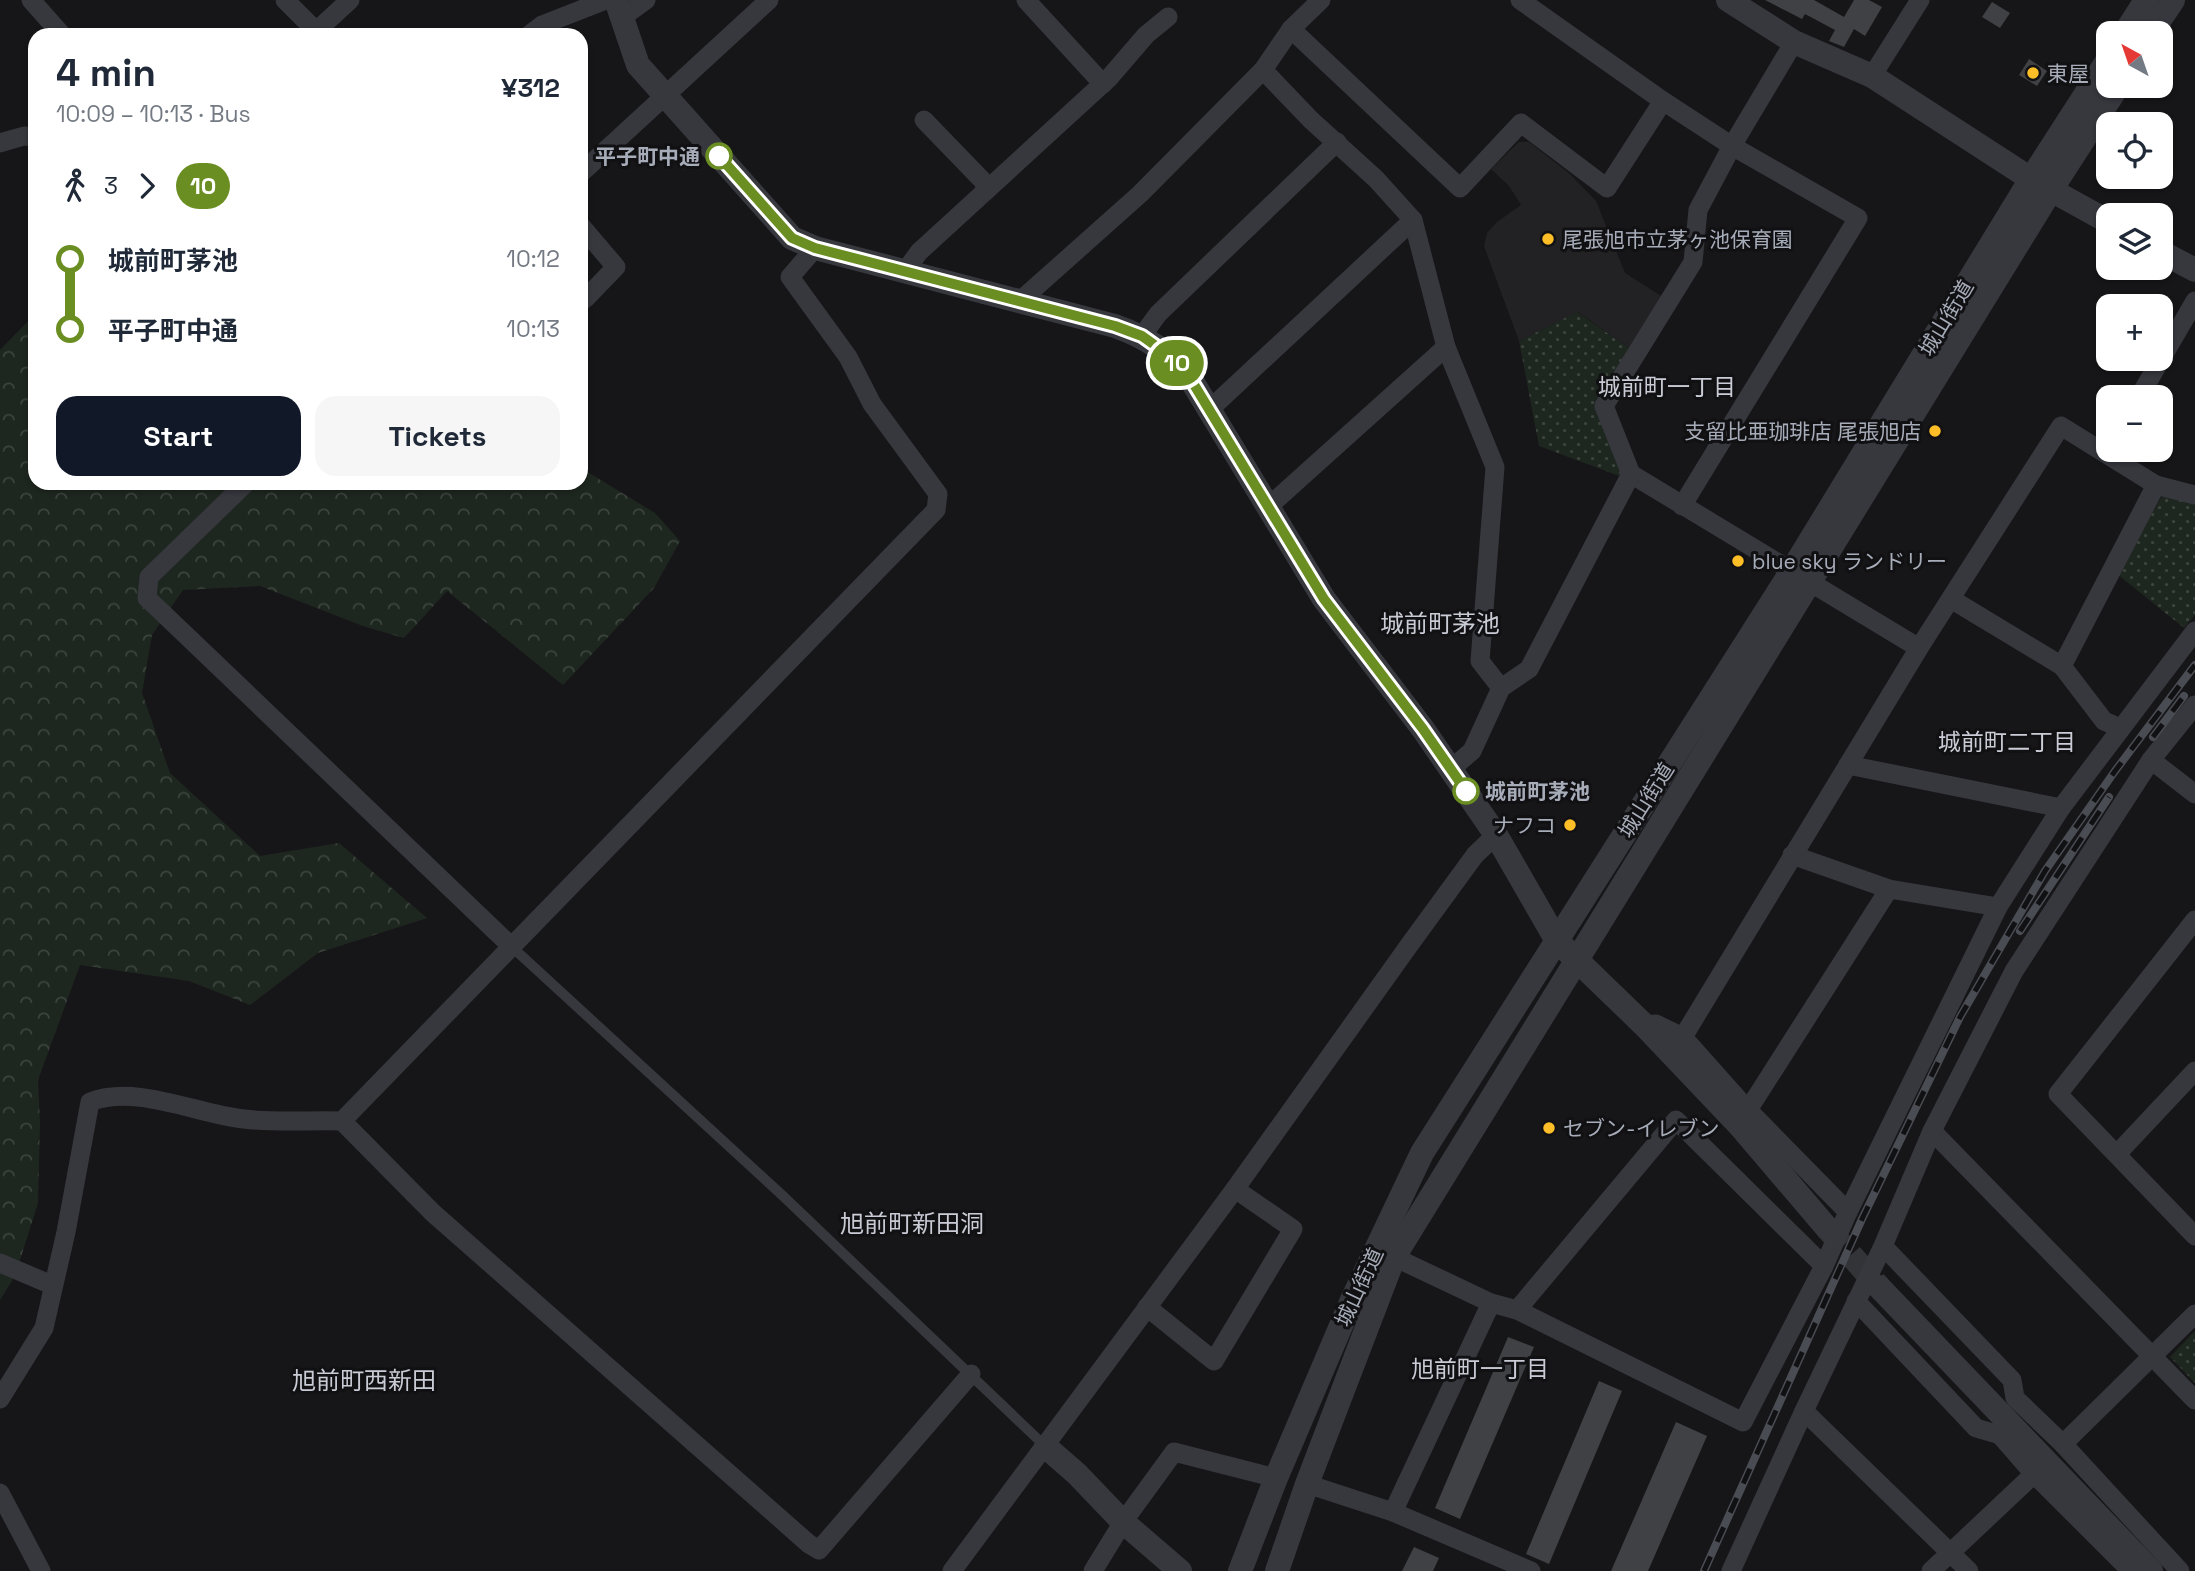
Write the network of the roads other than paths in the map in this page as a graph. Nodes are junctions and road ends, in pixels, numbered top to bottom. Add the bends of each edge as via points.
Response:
1 (31, 0) edge
2 (285, 0) edge
3 (350, 0) edge
4 (646, 0) edge
5 (769, 0) edge
6 (1026, 0) edge
7 (1321, 0) edge
8 (1520, 0) edge
9 (1728, 0) edge
10 (1920, 0) edge
11 (2146, 0) edge
12 (2173, 0) edge
13 (614, 6) edge
14 (1168, 17) dead end
15 (2133, 21) edge
16 (2159, 21) edge
17 (56, 28) edge
18 (310, 28) edge
19 (319, 28) edge
20 (551, 28) edge
21 (1291, 29) junction
22 (1794, 42) junction
23 (1263, 70) junction
24 (1872, 76) junction
25 (2096, 82) edge
26 (1103, 84) junction
27 (664, 95) junction
28 (2109, 98) edge
29 (1663, 101) junction
30 (924, 120) dead end
31 (28, 136) edge
32 (2, 139) edge
33 (1337, 142) junction
34 (1732, 146) junction
35 (588, 166) edge
36 (2041, 184) junction
37 (988, 189) junction
38 (2096, 215) edge
39 (1413, 220) junction
40 (588, 234) edge
41 (815, 248) junction
42 (2173, 259) edge
43 (2195, 271) edge
44 (908, 272) junction
45 (588, 296) edge
46 (1020, 301) junction
47 (2195, 301) edge
48 (1142, 336) junction
49 (1446, 347) junction
50 (2146, 385) edge
51 (1209, 410) junction
52 (2096, 445) edge
53 (2123, 462) edge
54 (1631, 474) junction
55 (2156, 485) junction
56 (239, 490) edge
57 (2195, 495) edge
58 (1682, 506) junction
59 (1268, 507) junction
60 (1800, 578) junction
61 (1951, 599) junction
62 (2195, 631) edge
63 (1919, 648) junction
64 (2062, 666) junction
65 (1501, 688) junction
66 (2195, 705) edge
67 (2120, 728) junction
68 (2151, 760) junction
69 (1848, 765) junction
70 (1451, 769) junction
71 (2195, 794) edge
72 (2061, 808) junction
73 (1496, 835) junction
74 (1792, 855) junction
75 (1889, 889) junction
76 (1998, 908) junction
77 (2195, 920) edge
78 (1557, 940) junction
79 (512, 947) junction
80 (1577, 959) junction
81 (1644, 1025) junction
82 (1683, 1037) junction
83 (2195, 1071) edge
84 (1748, 1110) junction
85 (342, 1121) junction
86 (1931, 1131) junction
87 (2117, 1154) junction
88 (1235, 1189) junction
89 (1849, 1212) junction
90 (2192, 1226) edge
91 (1826, 1228) tunnel mouth
92 (1883, 1246) junction
93 (1394, 1258) junction
94 (0, 1263) edge
95 (1824, 1266) junction
96 (52, 1285) junction
97 (1879, 1287) tunnel mouth
98 (1856, 1301) junction
99 (1491, 1303) junction
100 (1147, 1307) junction
101 (1517, 1310) junction
102 (2195, 1314) edge
103 (2152, 1355) junction
104 (971, 1374) junction
105 (0, 1399) edge
106 (2195, 1400) edge
107 (1804, 1411) junction
108 (2063, 1444) junction
109 (1046, 1447) junction
110 (2034, 1474) junction
111 (1276, 1478) junction
112 (1307, 1483) junction
113 (0, 1493) edge
114 (1393, 1512) junction
115 (1123, 1522) junction
116 (2124, 1541) junction
117 (1950, 1552) junction
118 (41, 1571) edge
119 (952, 1571) edge
120 (1093, 1571) edge
121 (1180, 1571) edge
122 (1240, 1571) edge
123 (1277, 1571) edge
124 (1531, 1571) edge
125 (1731, 1571) edge
126 (1931, 1571) edge
127 (1969, 1571) edge
128 (2131, 1571) edge
129 (2151, 1571) edge
130 (2163, 1571) edge
131 (2180, 1571) edge

1 - 17 street
2 - 18 street
3 - 19 street
4 - 13 street
5 - 27 street
6 - 26 street
7 - 21 street
8 - 29 street
9 - 22 street
10 - 24 street
11 - 15 street
12 - 16 street
13 - 20 street
13 - 27 street via 638,65
14 - 26 street
21 - 23 street
21 - 29 street via 1460,188 1521,123 1607,188
22 - 24 street
22 - 34 street
23 - 33 street
23 - 46 street via 1140,194
24 - 36 street
25 - 36 street, 城山街道
26 - 37 street
27 - 35 street
27 - 41 street via 792,238
28 - 36 street, 城山街道
29 - 34 street
30 - 37 street
31 - 32 street
33 - 39 street
33 - 48 street via 1158,314
34 - 54 street via 1698,210 1693,262 1604,406
34 - 58 street via 1858,218
36 - 38 street
36 - 60 street, 城山街道
37 - 44 street via 919,252
39 - 49 street
39 - 51 street
40 - 45 street via 616,267
41 - 44 street
41 - 79 street via 790,277 848,358 872,404 938,494 936,510
42 - 43 street
44 - 46 street
46 - 48 street
47 - 50 street
48 - 51 street via 1190,378
49 - 59 street
49 - 65 street via 1495,467 1479,662
51 - 59 street
52 - 61 street via 2062,426
53 - 55 street
54 - 58 street
54 - 65 street via 1529,669
55 - 57 street
55 - 64 street
56 - 79 street via 149,577 147,598
58 - 60 street
59 - 70 street via 1332,610
60 - 63 street
60 - 78 street, 城山街道
60 - 80 street, 城山街道
61 - 63 street
61 - 64 street
62 - 67 street
63 - 69 street
64 - 67 street via 2104,721
65 - 70 street via 1472,751
66 - 68 street
67 - 72 street
68 - 71 street
68 - 86 street via 2014,971
69 - 72 street
69 - 74 street
70 - 73 street
72 - 76 street
73 - 78 street
73 - 88 street via 1475,855 1409,944
74 - 75 street
74 - 82 street
75 - 76 street
75 - 84 street
76 - 89 street
77 - 87 street via 2058,1094
78 - 80 street
78 - 111 street, 城山街道 via 1422,1153 1352,1300
79 - 85 street
79 - 104 lane
80 - 81 street
80 - 93 street, 城山街道
81 - 82 street via 1656,1024
81 - 91 street via 1740,1126
82 - 84 street
83 - 87 street
84 - 89 street
85 - 96 street via 244,1119 134,1096 106,1096 90,1102
85 - 104 street via 433,1213 819,1550
86 - 92 street
86 - 103 street
87 - 90 street
88 - 100 street
88 - 100 street via 1293,1229 1214,1361
89 - 95 street
92 - 98 street
92 - 108 street via 2012,1380 2015,1398
93 - 99 street
93 - 112 street, 城山街道
94 - 96 street
95 - 101 street via 1743,1422
95 - 101 street via 1676,1120
96 - 105 street via 44,1328
97 - 116 street
98 - 107 street
98 - 110 street via 1976,1428 2000,1435
99 - 101 street
99 - 114 street
100 - 109 street
102 - 103 street
103 - 106 street
103 - 108 street
104 - 109 lane
107 - 117 street
107 - 125 street
108 - 131 street
109 - 115 street
109 - 119 street
110 - 117 street
110 - 128 street
111 - 115 street via 1174,1452
111 - 122 street, 城山街道
112 - 114 street
112 - 123 street, 城山街道
113 - 118 street
114 - 124 street
115 - 120 street
115 - 121 street
116 - 129 street
116 - 130 street
117 - 126 street
117 - 127 street

